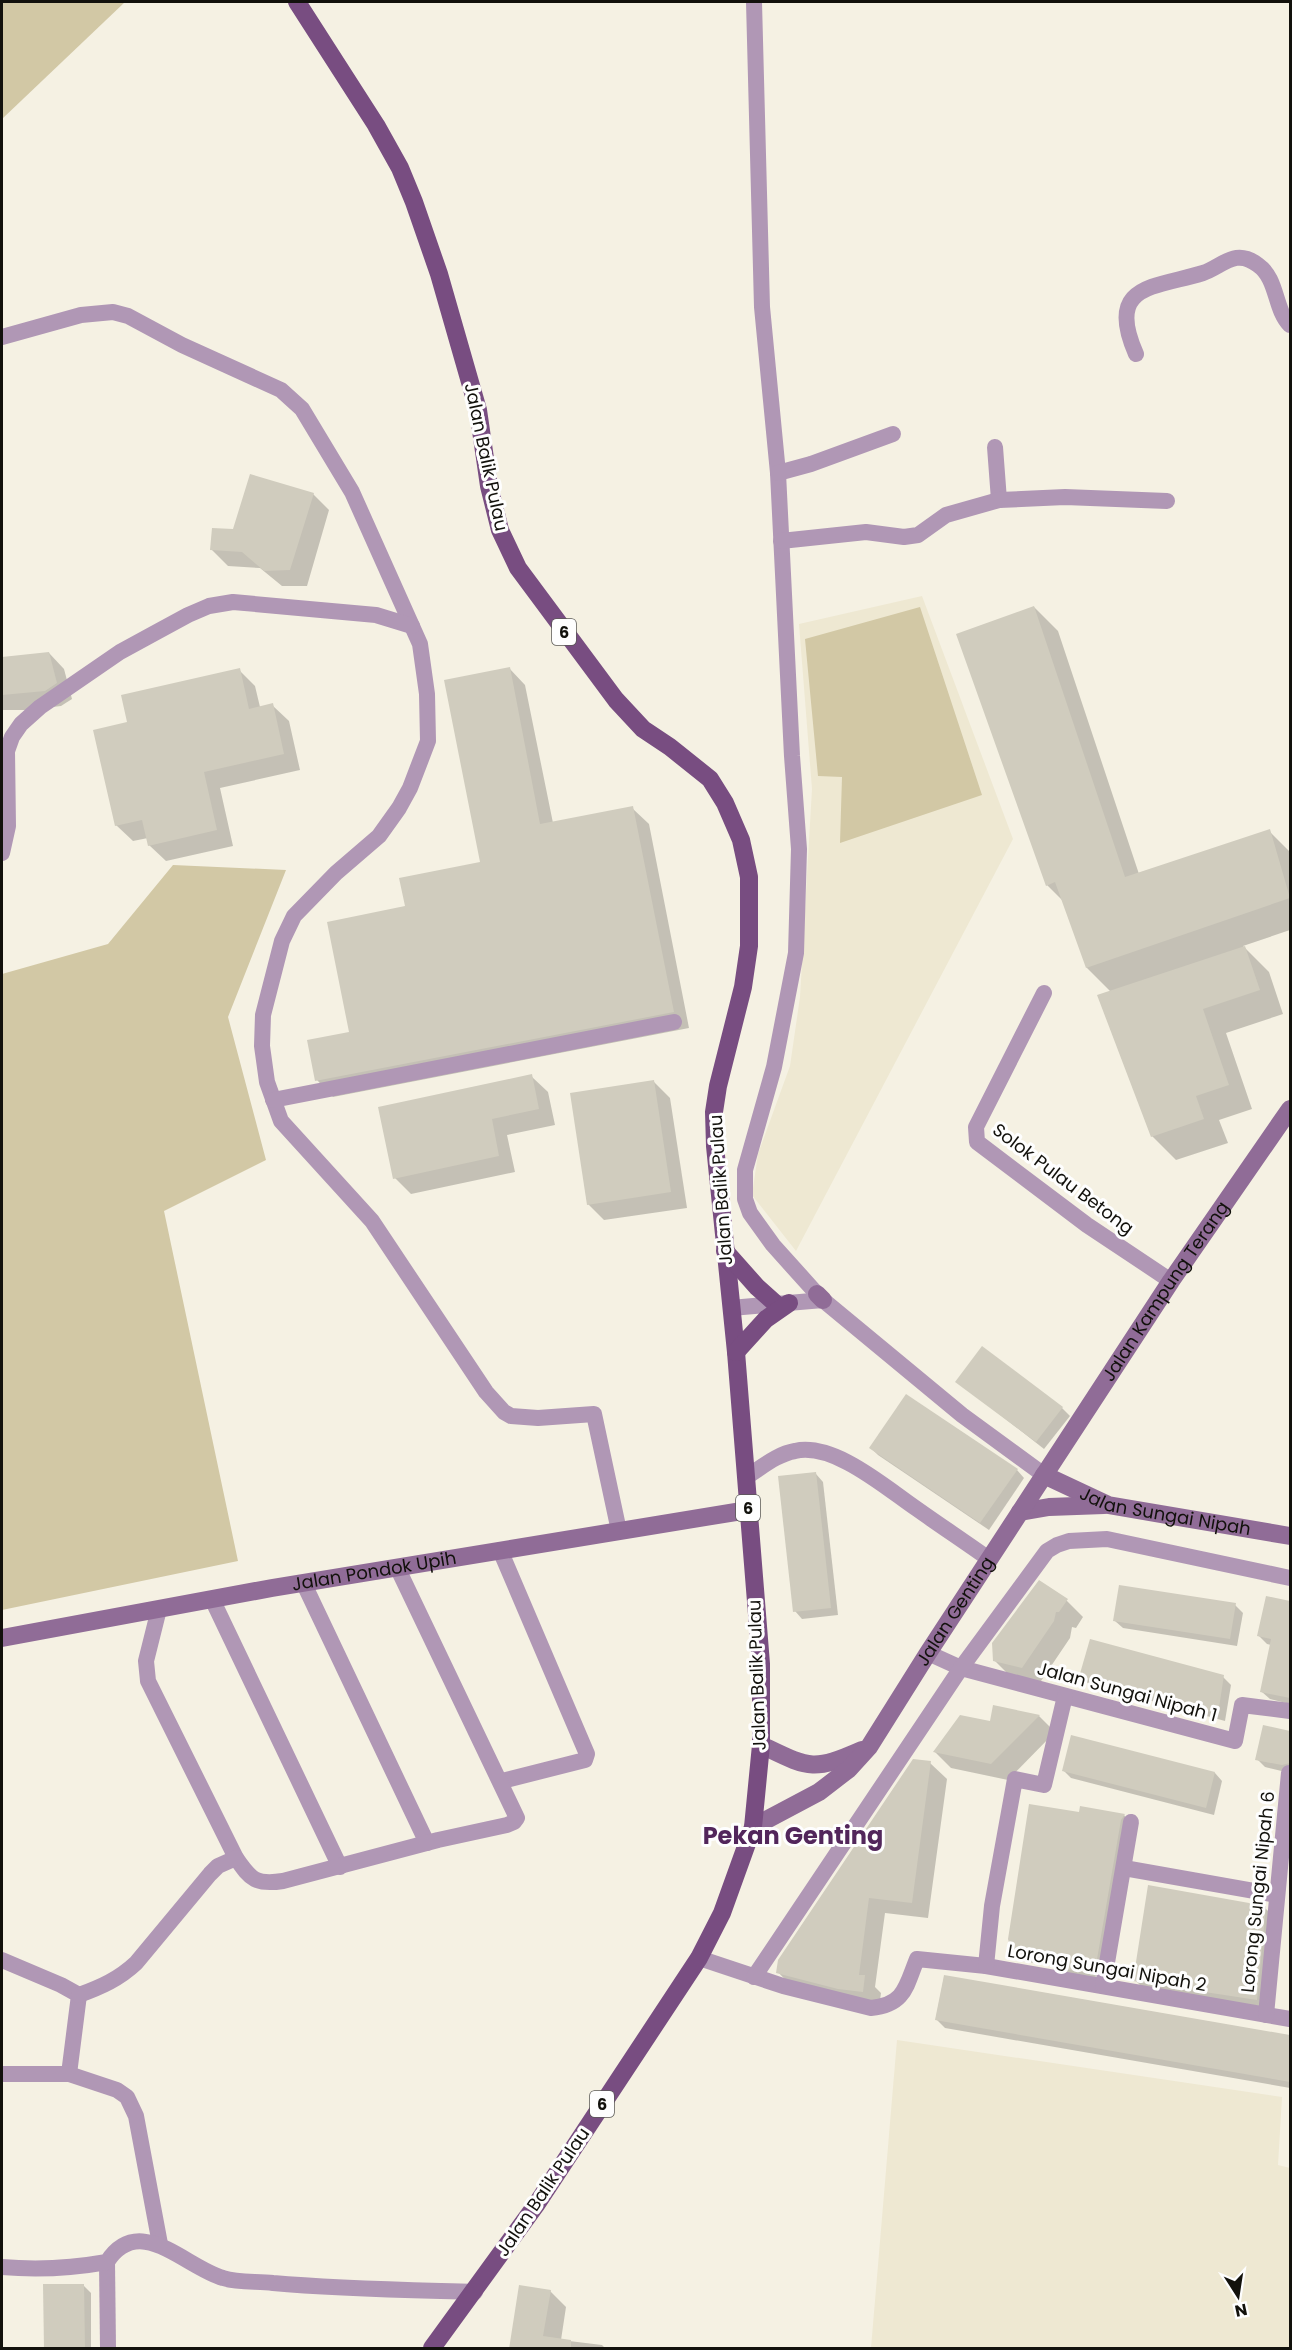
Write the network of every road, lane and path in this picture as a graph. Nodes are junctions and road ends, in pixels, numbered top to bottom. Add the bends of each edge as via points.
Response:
1 (297, 2) edge
2 (754, 2) edge
3 (1290, 325) edge
4 (2, 337) edge
5 (1136, 354) dead end
6 (893, 434) dead end
7 (995, 447) dead end
8 (778, 473) junction
9 (999, 500) junction
10 (1167, 501) dead end
11 (781, 541) junction
12 (412, 626) junction
13 (2, 853) edge
14 (1044, 993) dead end
15 (674, 1022) dead end
16 (273, 1100) junction
17 (1290, 1109) edge
18 (725, 1251) junction
19 (1171, 1281) junction
20 (820, 1298) junction
21 (783, 1304) junction
22 (731, 1308) junction
23 (736, 1352) junction
24 (1044, 1475) junction
25 (746, 1477) junction
26 (1108, 1505) junction
27 (748, 1510) junction
28 (1020, 1512) junction
29 (619, 1531) junction
30 (1290, 1536) edge
31 (500, 1550) junction
32 (989, 1559) junction
33 (398, 1569) junction
34 (1290, 1578) edge
35 (304, 1584) junction
36 (212, 1599) junction
37 (159, 1609) junction
38 (2, 1638) edge
39 (928, 1653) junction
40 (961, 1668) junction
41 (1065, 1696) junction
42 (1290, 1711) edge
43 (761, 1745) junction
44 (869, 1747) junction
45 (1289, 1773) edge
46 (501, 1781) junction
47 (1131, 1822) dead end
48 (753, 1827) junction
49 (427, 1843) junction
50 (236, 1858) junction
51 (340, 1868) junction
52 (1124, 1868) junction
53 (1278, 1894) junction
54 (699, 1958) junction
55 (2, 1960) edge
56 (986, 1966) junction
57 (754, 1977) junction
58 (1103, 1986) junction
59 (79, 1995) junction
60 (1266, 2015) junction
61 (1290, 2019) edge
62 (2, 2074) edge
63 (69, 2074) junction
64 (160, 2244) junction
65 (107, 2262) junction
66 (2, 2267) edge
67 (475, 2292) junction
68 (108, 2349) edge
69 (432, 2349) edge

1 - 18 main road, Jalan Balik Pulau / 6 via 376,125 414,202 440,274 476,399 500,530 518,568 616,700 643,729 710,779 741,840 748,877 748,946 743,987 714,1112
2 - 8 street via 762,306
3 - 5 street via 1267,274 1258,264 1234,258 1203,273 1155,284 1131,300 1126,325
4 - 12 street via 81,315 113,312 282,390 308,418 352,492
6 - 8 street
7 - 9 street
8 - 11 street
9 - 10 street via 1065,497
9 - 11 street via 946,515 918,535 866,532
11 - 20 street via 799,849 796,953 774,1067 745,1170 745,1199 750,1213 787,1262
12 - 13 street via 376,615 233,602 188,615 120,652 40,707 12,737 8,751 8,826
12 - 16 street via 423,661 428,741 410,788 386,827 294,916 282,942 263,1015 262,1046
14 - 19 street, Solok Pulau Betong via 976,1127 977,1142 1087,1225
15 - 16 street
16 - 29 street via 292,1135 372,1221 486,1392 504,1412 524,1418 594,1414
17 - 19 main road, Jalan Kampung Terang
18 - 21 main road via 757,1287
18 - 22 main road, Jalan Balik Pulau / 6
19 - 24 main road, Jalan Kampung Terang
20 - 21 street
20 - 24 street via 962,1416
21 - 22 street
21 - 23 main road
22 - 23 main road, Jalan Balik Pulau / 6
23 - 25 main road, Jalan Balik Pulau / 6
24 - 26 main road, Jalan Sungai Nipah
24 - 28 main road, Jalan Genting
25 - 27 main road, Jalan Balik Pulau / 6
25 - 32 street via 779,1456 795,1451 826,1454 857,1468
26 - 28 main road via 1056,1506
26 - 30 main road, Jalan Sungai Nipah
27 - 29 main road, Jalan Pondok Upih
27 - 43 main road, Jalan Balik Pulau / 6 via 761,1664
28 - 32 main road, Jalan Genting
29 - 31 main road, Jalan Pondok Upih
31 - 33 main road, Jalan Pondok Upih
31 - 46 street via 587,1754 581,1761
32 - 39 main road, Jalan Genting
33 - 35 main road, Jalan Pondok Upih
33 - 46 street
34 - 40 street via 1107,1539 1069,1541 1047,1551
35 - 36 main road, Jalan Pondok Upih
35 - 49 street
36 - 37 main road, Jalan Pondok Upih
36 - 51 street
37 - 38 main road, Jalan Pondok Upih
37 - 50 street via 146,1661 148,1681
39 - 40 street, Jalan Sungai Nipah 1
39 - 44 main road, Jalan Genting
40 - 41 street, Jalan Sungai Nipah 1
40 - 57 street
41 - 42 street, Jalan Sungai Nipah 1 via 1235,1741 1242,1705
41 - 56 street via 1044,1785 1016,1779 992,1906
43 - 44 main road via 792,1760 819,1766
43 - 48 main road, Jalan Balik Pulau / 6
44 - 48 main road, Jalan Genting via 819,1792
45 - 53 street, Lorong Sungai Nipah 6
46 - 49 street via 518,1815 514,1822
47 - 52 street
48 - 54 main road, Jalan Balik Pulau / 6 via 722,1913
49 - 51 street
50 - 51 street via 253,1880 263,1883
50 - 59 street via 210,1874 124,1975
52 - 53 street
52 - 58 street
53 - 60 street, Lorong Sungai Nipah 6
54 - 57 street
54 - 67 main road, Jalan Balik Pulau / 6
55 - 59 street
56 - 57 street, Lorong Sungai Nipah 2 via 916,1959 902,1996 884,2007 871,2008
56 - 58 street, Lorong Sungai Nipah 2
58 - 60 street, Lorong Sungai Nipah 2
59 - 63 street
60 - 61 street, Lorong Sungai Nipah 2
62 - 63 street
63 - 64 street via 127,2097 141,2143
64 - 65 street via 121,2245
64 - 67 street via 205,2272 226,2279
65 - 66 street via 26,2269
65 - 68 street
67 - 69 main road, Jalan Balik Pulau / 6

